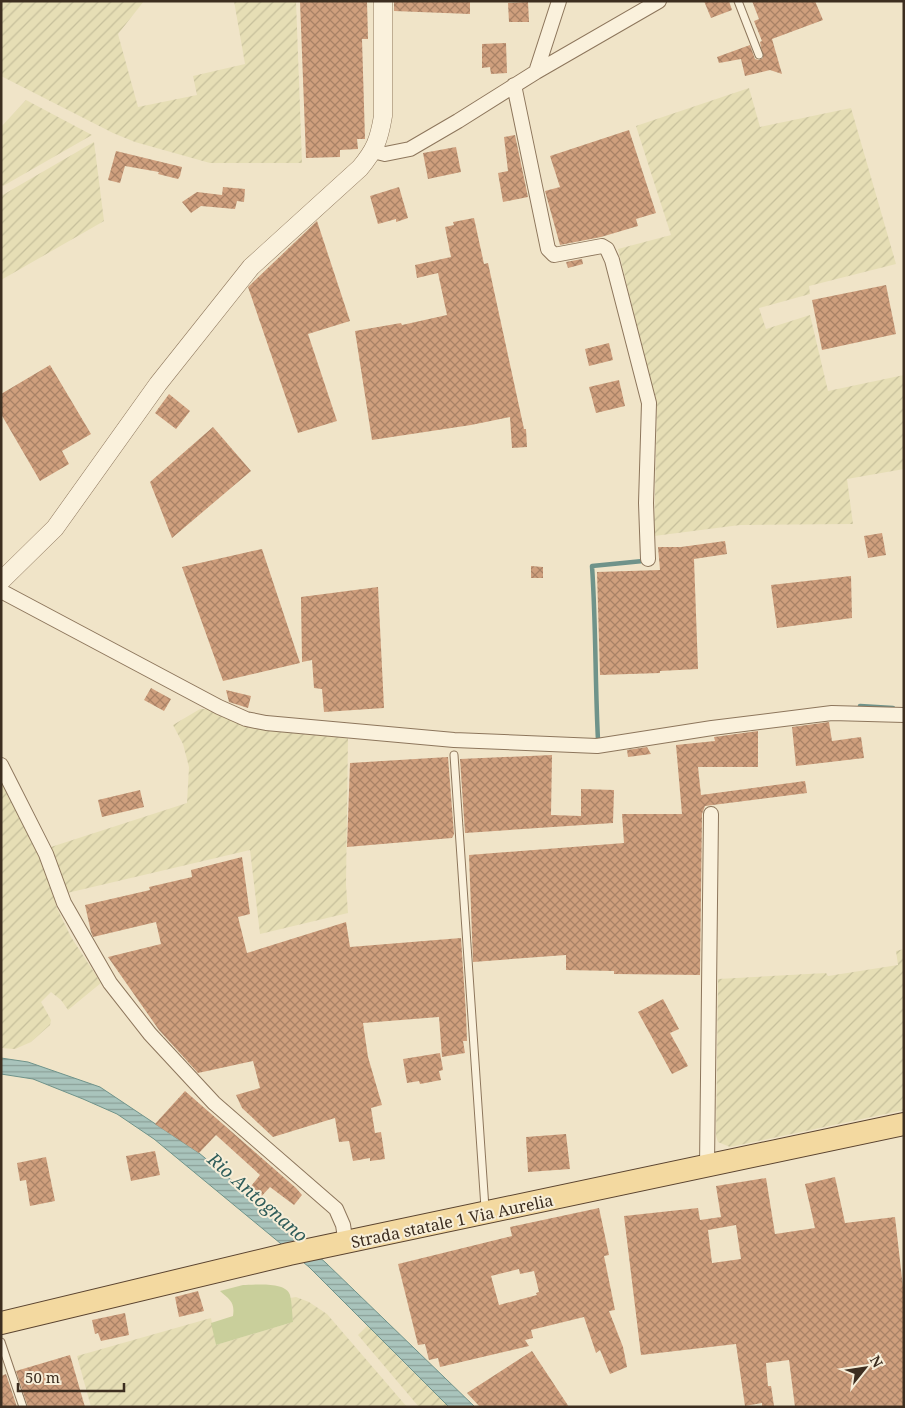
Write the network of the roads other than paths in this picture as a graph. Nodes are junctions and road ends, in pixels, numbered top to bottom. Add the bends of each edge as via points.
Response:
1 (383, 1) edge
2 (559, 1) edge
3 (659, 1) edge
4 (738, 1) edge
5 (759, 55) dead end
6 (536, 72) junction
7 (514, 85) junction
8 (374, 151) junction
9 (648, 560) dead end
10 (1, 581) edge
11 (1, 591) edge
12 (904, 715) edge
13 (454, 755) dead end
14 (1, 765) edge
15 (711, 814) dead end
16 (904, 1124) edge
17 (707, 1166) junction
18 (485, 1214) junction
19 (342, 1244) junction
20 (1, 1323) edge
21 (1, 1342) edge
22 (22, 1407) edge

1 - 8 street via 383,116
2 - 6 street
3 - 6 street
4 - 5 lane
6 - 7 street
7 - 8 street via 410,149 385,154
7 - 9 street via 548,249 554,255 563,255 602,246 612,260 649,403
8 - 10 street via 360,168 251,266 158,384 55,528
11 - 12 street via 219,707 246,719 266,723 454,740 597,746 832,713
13 - 18 lane
14 - 19 street via 38,837 64,903 110,983 150,1034 214,1103 336,1209 343,1225
15 - 17 street
16 - 17 main road, Strada statale 1 Via Aurelia
17 - 18 main road, Strada statale 1 Via Aurelia
18 - 19 main road, Strada statale 1 Via Aurelia
19 - 20 main road, Strada statale 1 Via Aurelia
21 - 22 lane

